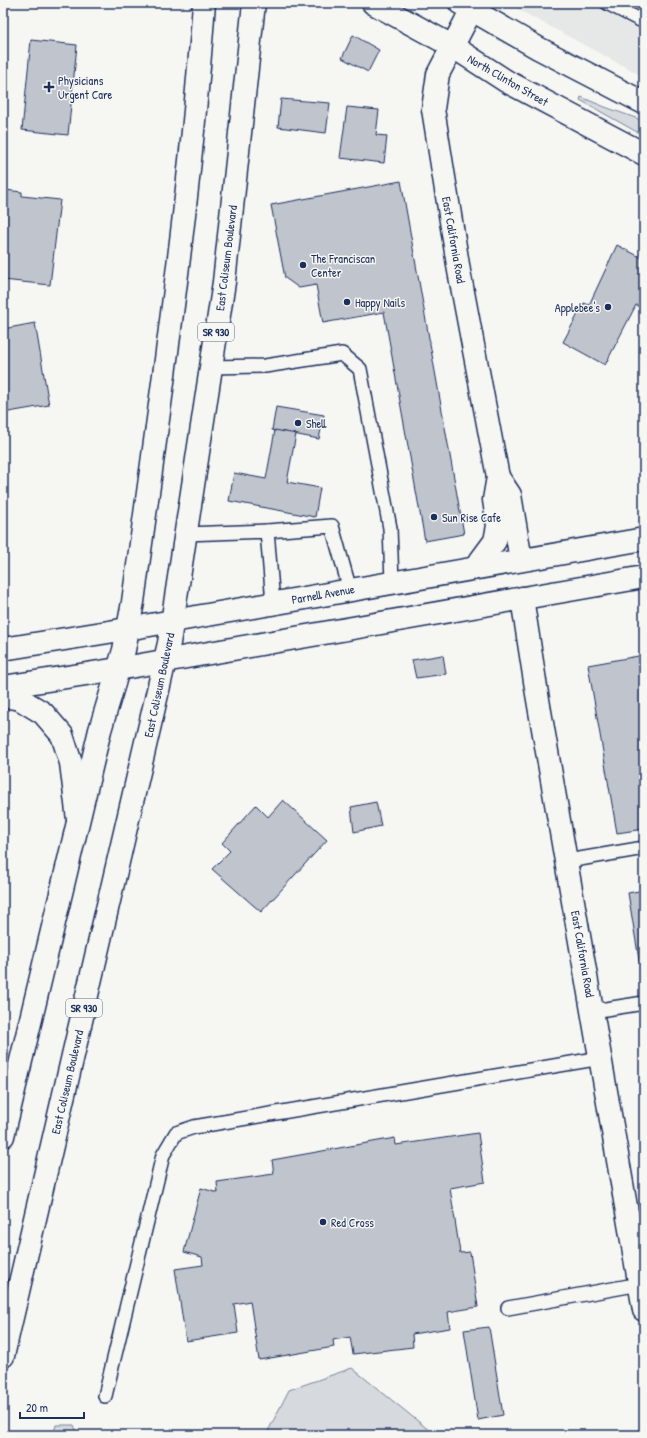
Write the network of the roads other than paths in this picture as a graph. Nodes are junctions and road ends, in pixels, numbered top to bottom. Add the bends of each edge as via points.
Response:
1 (204, 3) edge
2 (254, 3) edge
3 (373, 3) edge
4 (607, 3) edge
5 (466, 6) edge
6 (644, 22) edge
7 (452, 46) junction
8 (644, 103) edge
9 (644, 154) edge
10 (211, 367) junction
11 (498, 477) junction
12 (267, 531) junction
13 (185, 534) junction
14 (644, 539) edge
15 (521, 560) junction
16 (475, 568) junction
17 (644, 577) edge
18 (392, 582) junction
19 (350, 590) junction
20 (522, 598) junction
21 (273, 603) junction
22 (172, 620) junction
23 (127, 629) junction
24 (3, 649) edge
25 (165, 660) junction
26 (118, 669) junction
27 (3, 687) edge
28 (3, 696) edge
29 (78, 822) junction
30 (644, 848) edge
31 (568, 861) junction
32 (644, 1003) edge
33 (593, 1011) junction
34 (601, 1058) junction
35 (3, 1136) edge
36 (640, 1284) junction
37 (508, 1308) dead end
38 (644, 1310) edge
39 (3, 1356) edge
40 (105, 1396) dead end

1 - 23 main road via 182,224 156,434
2 - 10 main road, East Coliseum Boulevard / SR 930 via 224,282
3 - 7 main road, North Clinton Street
4 - 6 lane
5 - 7 main road, East California Road
5 - 8 main road via 538,48
7 - 9 main road, North Clinton Street via 506,80
7 - 11 main road, East California Road via 438,74 433,109 459,271
10 - 13 main road, East Coliseum Boulevard / SR 930
10 - 18 lane via 265,366 342,354 360,368 390,528
11 - 15 main road, East California Road via 510,495
11 - 16 main road, East California Road via 494,500 498,526 495,541
12 - 13 lane
12 - 19 lane via 332,526
12 - 21 lane
13 - 22 main road, East Coliseum Boulevard / SR 930
14 - 15 main road, Parnell Avenue
15 - 16 main road, Parnell Avenue
16 - 18 main road, Parnell Avenue
17 - 20 main road
18 - 19 main road, Parnell Avenue
19 - 21 main road, Parnell Avenue
20 - 25 main road
20 - 31 main road, East California Road
21 - 22 main road, Parnell Avenue
22 - 23 main road, Parnell Avenue
22 - 25 main road, East Coliseum Boulevard / SR 930
23 - 24 main road, Parnell Avenue
23 - 26 main road
25 - 26 main road
25 - 39 main road, East Coliseum Boulevard / SR 930
26 - 27 main road
26 - 29 main road
28 - 29 main road via 20,698 43,713 62,734 71,763
29 - 35 main road
30 - 31 lane
31 - 33 main road, East California Road
32 - 33 lane
33 - 34 main road, East California Road
34 - 36 main road, East California Road
34 - 40 lane via 201,1126 176,1133 163,1155
36 - 37 lane
36 - 38 main road, East California Road

